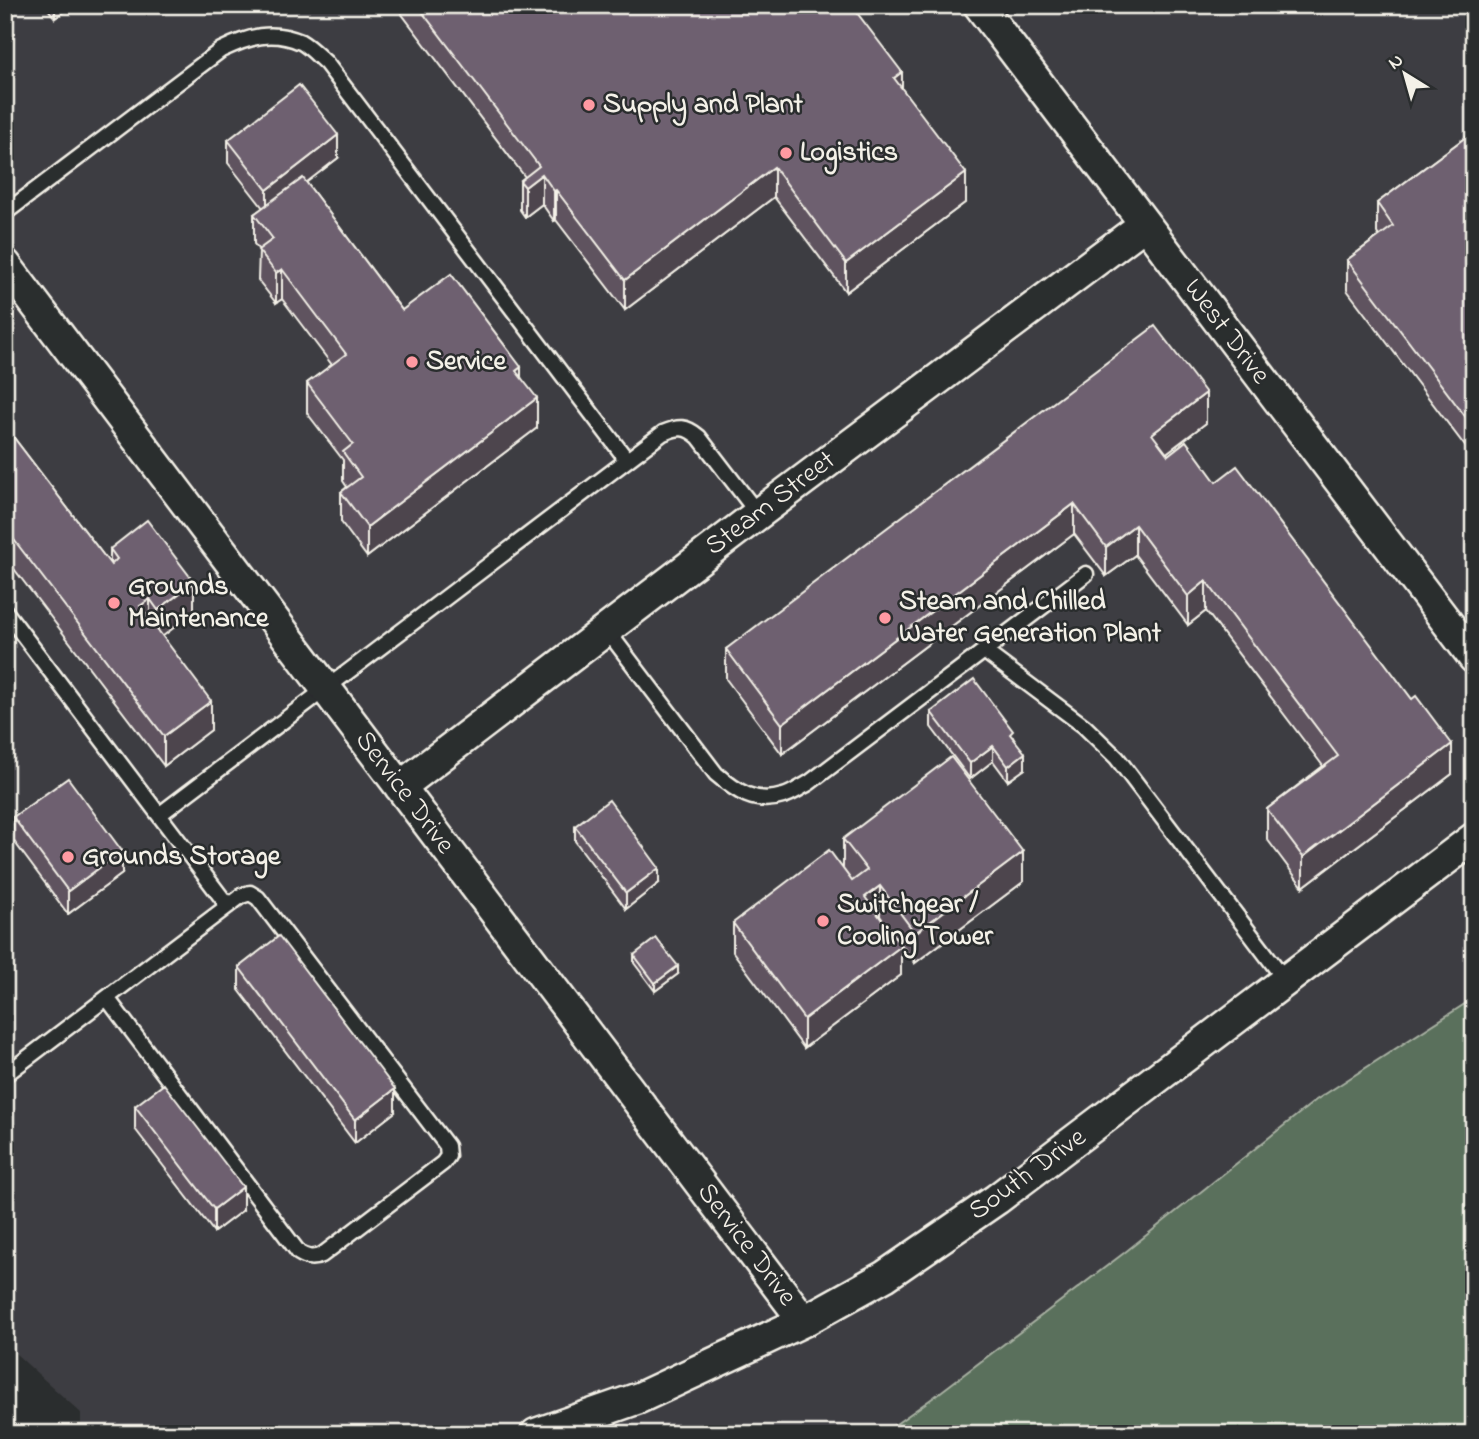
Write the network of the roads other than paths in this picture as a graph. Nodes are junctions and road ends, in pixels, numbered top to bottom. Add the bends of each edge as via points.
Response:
1 (979, 5) edge
2 (5, 213) edge
3 (1145, 224) junction
4 (5, 264) edge
5 (627, 460) junction
6 (758, 514) junction
7 (1086, 574) dead end
8 (5, 611) edge
9 (606, 629) junction
10 (984, 651) junction
11 (1474, 658) edge
12 (326, 688) junction
13 (400, 787) junction
14 (159, 815) junction
15 (1474, 838) edge
16 (228, 906) junction
17 (1286, 981) junction
18 (107, 998) junction
19 (5, 1075) edge
20 (804, 1321) junction
21 (536, 1434) edge

1 - 3 street, West Drive
2 - 5 lane via 221,50 247,38 277,35 302,43 326,63
3 - 6 street, Steam Street
3 - 11 street, West Drive
4 - 12 street, Service Drive
5 - 6 lane via 663,433 682,427 691,430
5 - 12 lane
6 - 9 street, Steam Street
7 - 10 lane
8 - 14 lane
9 - 10 lane via 716,774 735,790 759,800 784,796 809,783
9 - 13 street, Steam Street
10 - 17 lane via 1112,752
12 - 13 street, Service Drive
12 - 14 lane
13 - 20 street, Service Drive
14 - 16 lane
15 - 17 street, South Drive
16 - 18 lane
16 - 18 lane via 246,894 258,898 447,1146 449,1156 443,1163 322,1255 304,1256
17 - 20 street, South Drive via 997,1199 885,1276
18 - 19 lane
20 - 21 street, South Drive via 639,1398

